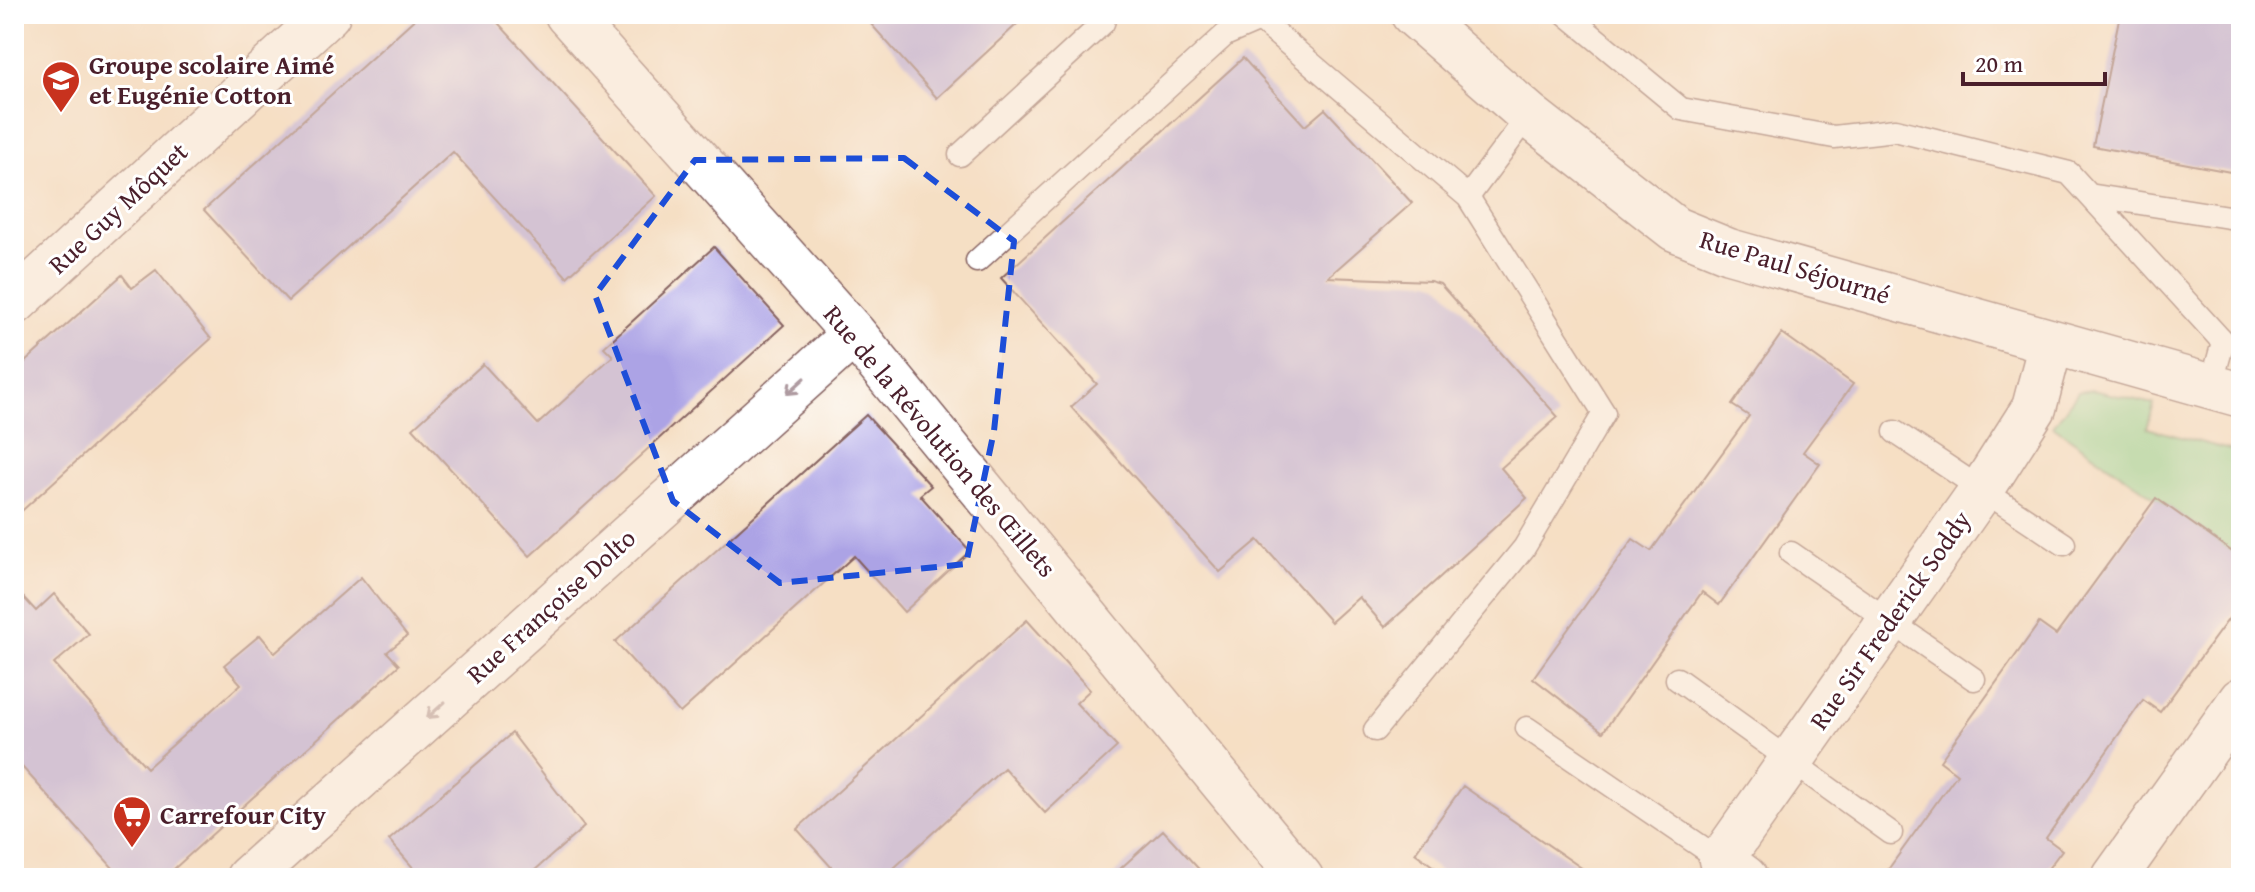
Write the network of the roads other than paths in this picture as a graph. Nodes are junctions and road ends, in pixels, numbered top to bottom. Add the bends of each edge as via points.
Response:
1 (328, 14) edge
2 (567, 14) edge
3 (1106, 14) edge
4 (1413, 14) edge
5 (1566, 14) edge
6 (1529, 115) junction
7 (960, 155) dead end
8 (2089, 195) junction
9 (1468, 197) junction
10 (2241, 219) edge
11 (977, 261) dead end
12 (14, 303) edge
13 (854, 334) junction
14 (2051, 343) junction
15 (2226, 391) edge
16 (1895, 432) dead end
17 (1983, 488) junction
18 (2064, 544) dead end
19 (1791, 553) dead end
20 (1889, 621) junction
21 (1677, 679) dead end
22 (1974, 679) dead end
23 (2241, 700) edge
24 (1527, 728) dead end
25 (1375, 730) dead end
26 (1791, 761) junction
27 (1891, 833) dead end
28 (1725, 872) edge
29 (248, 878) edge
30 (1301, 878) edge
31 (2114, 878) edge

1 - 12 street, Rue Guy Môquet
2 - 13 street, Rue de la Révolution des Œillets
3 - 7 lane via 1103,23
4 - 6 street, Rue Paul Séjourné
5 - 8 lane via 1681,109 1834,137 1895,130 2069,173
6 - 9 lane
6 - 14 street, Rue Paul Séjourné via 1675,229 1729,251
8 - 10 lane
8 - 15 lane via 2223,342
9 - 11 lane via 1260,20 1225,35
9 - 25 lane via 1604,413 1524,548
13 -> 29 street, Rue Françoise Dolto
13 - 30 street, Rue de la Révolution des Œillets
14 - 15 street, Rue Paul Séjourné
14 - 17 street, Rue Sir Frederick Soddy via 2034,408
16 - 17 lane
17 - 18 lane
17 - 20 street, Rue Sir Frederick Soddy
19 - 20 lane
20 - 22 lane
20 - 26 street, Rue Sir Frederick Soddy
21 - 26 lane
23 - 31 street
24 - 28 lane
26 - 27 lane
26 - 28 street, Rue Sir Frederick Soddy

